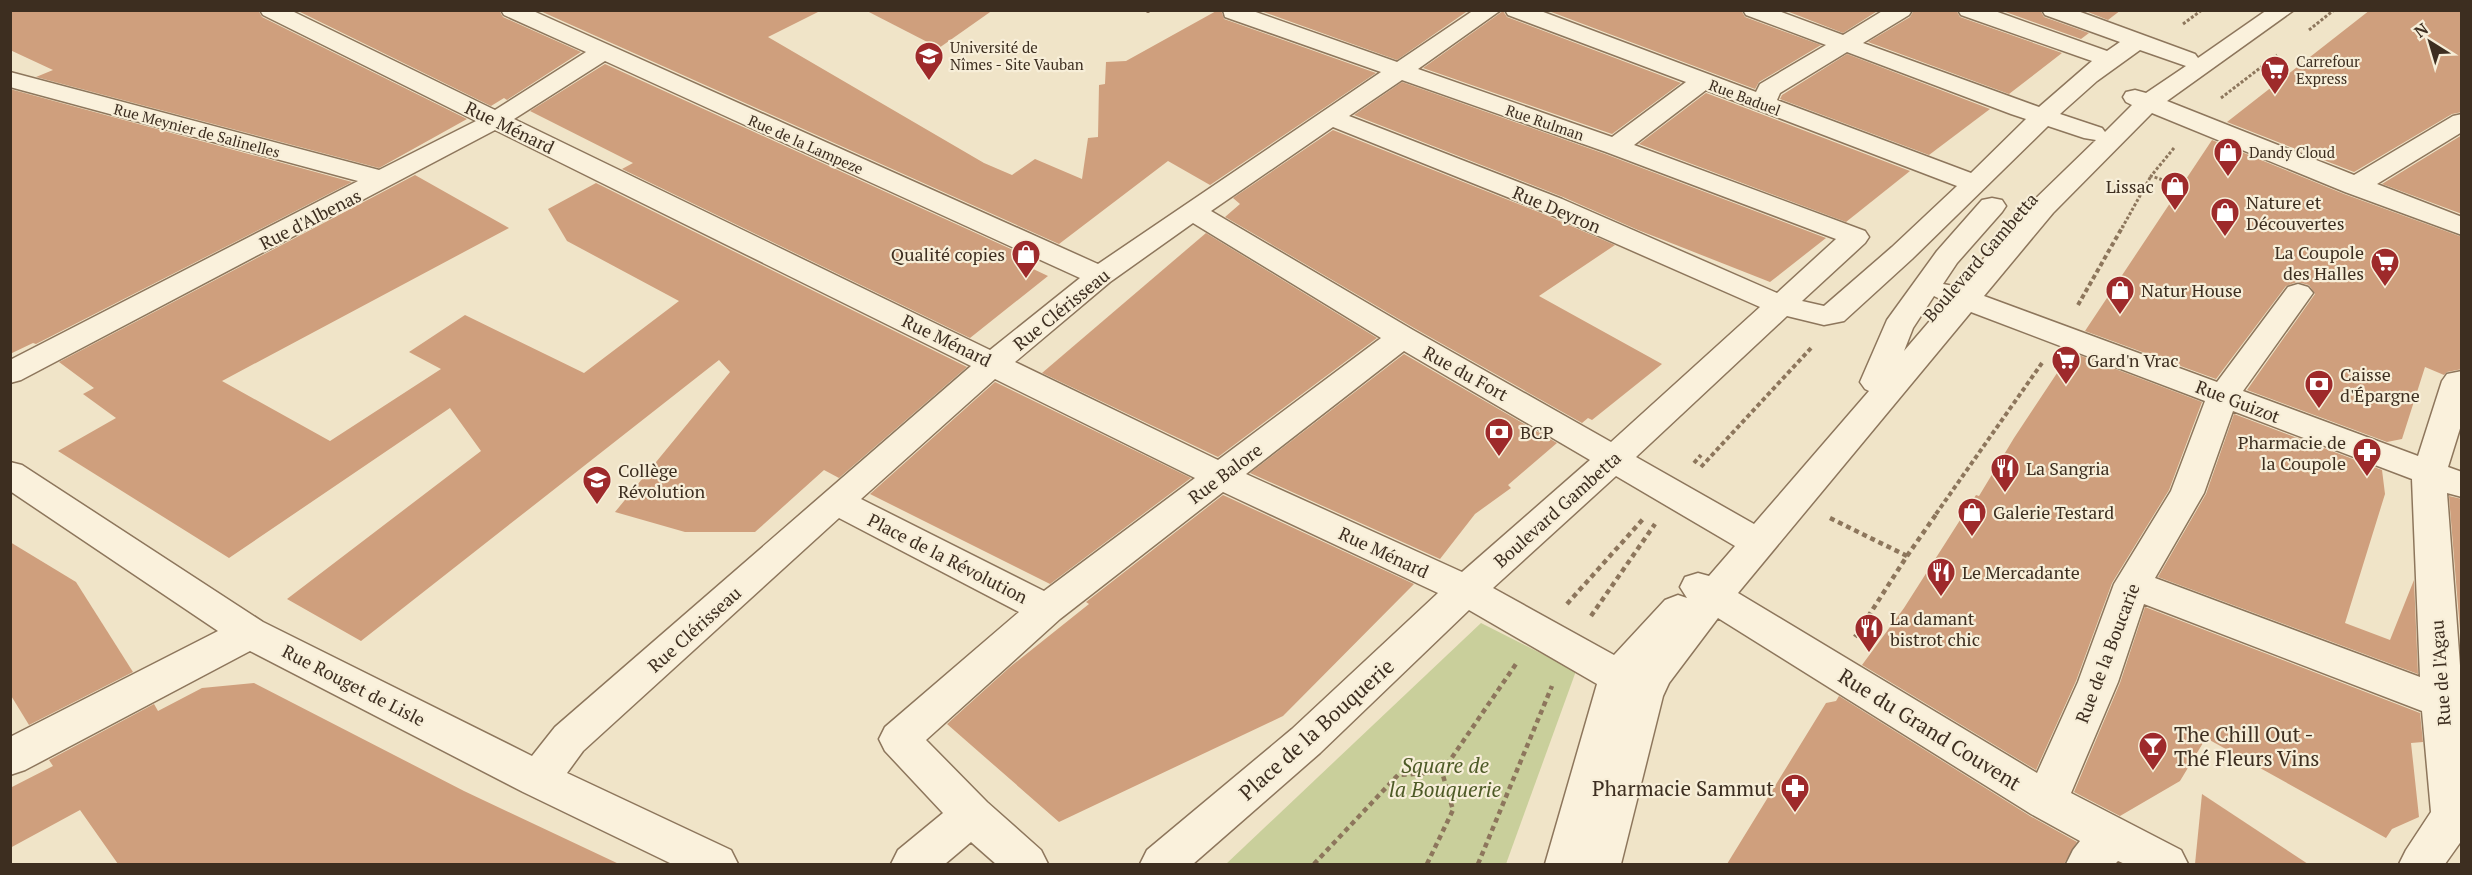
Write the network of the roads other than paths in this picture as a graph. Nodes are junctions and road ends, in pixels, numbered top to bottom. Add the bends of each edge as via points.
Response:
1 (271, 10) edge
2 (512, 10) edge
3 (1490, 10) edge
4 (1516, 10) edge
5 (1754, 10) edge
6 (1969, 10) edge
7 (2053, 10) edge
8 (2248, 10) edge
9 (2283, 10) edge
10 (1233, 12) dead end
11 (1890, 12) edge
12 (2139, 42) junction
13 (1843, 45) junction
14 (602, 52) junction
15 (2187, 59) junction
16 (2111, 60) junction
17 (1399, 71) junction
18 (10, 79) edge
19 (1704, 81) junction
20 (2142, 100) junction
21 (1764, 104) junction
22 (2043, 116) junction
23 (1331, 118) junction
24 (496, 120) junction
25 (2462, 122) edge
26 (2093, 133) junction
27 (1615, 147) junction
28 (384, 180) junction
29 (1974, 183) junction
30 (2354, 186) junction
31 (1992, 206) dead end
32 (1192, 211) junction
33 (2462, 227) edge
34 (1855, 237) joint
35 (1100, 276) junction
36 (2298, 293) dead end
37 (1955, 295) junction
38 (1779, 305) junction
39 (1402, 337) junction
40 (994, 363) junction
41 (10, 373) edge
42 (2458, 381) dead end
43 (1876, 382) junction
44 (2223, 396) junction
45 (1614, 458) junction
46 (10, 474) edge
47 (1220, 476) junction
48 (2445, 479) edge
49 (836, 501) junction
50 (1749, 539) junction
51 (2132, 584) junction
52 (1466, 590) junction
53 (1706, 591) junction
54 (1047, 609) junction
55 (250, 633) junction
56 (1618, 677) junction
57 (2451, 705) edge
58 (10, 757) edge
59 (538, 779) junction
60 (2046, 801) junction
61 (972, 815) junction
62 (2100, 850) edge
63 (716, 864) edge
64 (913, 864) edge
65 (1026, 864) edge
66 (1162, 864) edge
67 (1567, 864) edge
68 (1599, 864) edge
69 (2166, 864) edge
70 (2421, 864) edge

1 - 24 street, Rue Ménard
2 - 14 street, Rue de la Lampeze
3 - 17 street, Rue Clérisseau
4 - 19 street, Rue Baduel
5 - 13 street
6 - 16 street
7 - 12 street
8 - 15 street, Boulevard Gambetta
9 - 20 street
10 - 17 street, Rue Rulman
11 - 13 street
12 - 15 street
12 - 16 street
13 - 21 street via 1768,89
13 - 22 street
14 - 24 street, Rue d'Albenas
14 - 35 street, Rue de la Lampeze
15 - 20 street, Boulevard Gambetta
16 - 22 street
17 - 23 street, Rue Clérisseau
17 - 27 street, Rue Rulman
18 - 28 street, Rue Meynier de Salinelles
19 - 21 street, Rue Baduel
19 - 27 street
20 - 26 street, Boulevard Gambetta
20 - 30 street
20 - 37 street
21 - 29 street, Rue Baduel
22 - 26 street
22 - 29 street
23 - 32 street, Rue Clérisseau
23 - 38 street, Rue Deyron via 1552,206
24 - 28 street, Rue d'Albenas
24 - 40 street, Rue Ménard
25 - 30 street
26 - 37 street, Boulevard Gambetta via 2028,201
27 - 34 street, Rue Rulman
28 - 41 street, Rue d'Albenas
29 - 38 street via 1833,314 1824,316
30 - 33 street
31 - 43 street via 1947,257 1898,327
32 - 35 street, Rue Clérisseau
32 - 39 street, Rue du Fort
34 - 38 street, Boulevard Gambetta
35 - 40 street, Rue Clérisseau
36 - 44 street, Rue de la Boucarie
37 - 43 street, Boulevard Gambetta
37 - 44 street, Rue Guizot
37 - 50 street
38 - 45 street, Boulevard Gambetta
39 - 45 street, Rue du Fort
39 - 47 street, Rue Balore
40 - 47 street, Rue Ménard
40 - 49 street, Rue Clérisseau
42 - 48 street
43 - 50 street, Boulevard Gambetta
44 - 48 street, Rue Guizot
44 - 51 street, Rue de la Boucarie via 2187,493
45 - 50 street, Rue du Fort
45 - 52 street, Boulevard Gambetta
46 - 55 street, Rue Rouget de Lisle
47 - 52 street, Rue Ménard
47 - 54 street, Rue Balore
48 - 57 street, Rue de l'Agau
49 - 54 street, Place de la Révolution
49 - 59 street, Rue Clérisseau via 569,740
50 - 53 street
51 - 57 street
51 - 60 street, Rue de la Boucarie via 2098,682
52 - 56 street, Rue Ménard
52 - 66 street, Place de la Bouquerie via 1306,741
53 - 56 street
53 - 60 street, Rue du Grand Couvent
53 - 68 street via 1643,696
54 - 61 street, Place de la Révolution via 899,739
55 - 58 street
55 - 59 street, Rue Rouget de Lisle
56 - 67 street
57 - 70 street, Rue de l'Agau via 2454,816
59 - 63 street, Rue Rouget de Lisle
60 - 62 street, Rue du Grand Couvent
61 - 64 street
61 - 65 street
62 - 69 street, Rue du Grand Couvent

